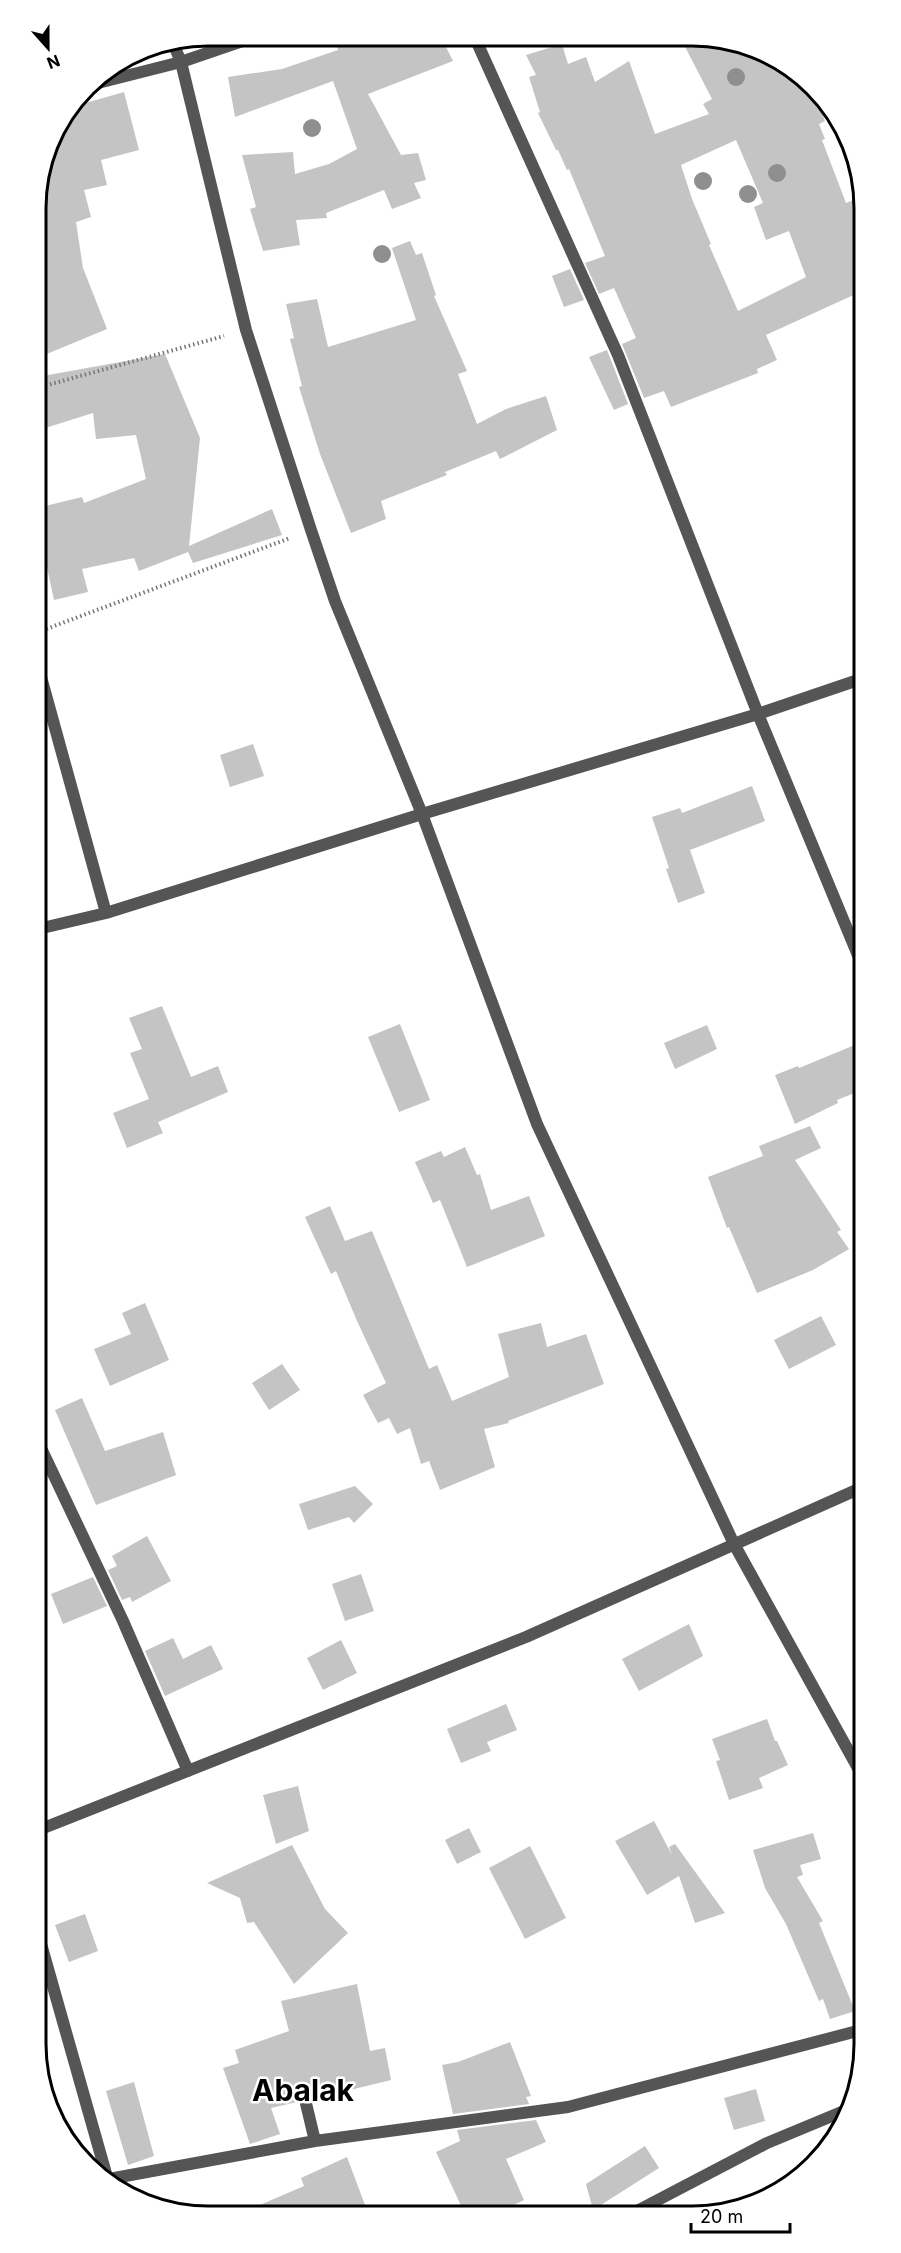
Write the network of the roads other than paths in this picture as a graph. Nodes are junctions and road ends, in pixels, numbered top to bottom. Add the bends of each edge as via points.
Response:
1 (225, 47) edge
2 (479, 47) edge
3 (176, 50) edge
4 (181, 62) junction
5 (111, 80) edge
6 (854, 681) edge
7 (47, 699) edge
8 (758, 714) junction
9 (422, 814) junction
10 (106, 913) junction
11 (47, 927) edge
12 (854, 948) edge
13 (47, 1461) edge
14 (854, 1490) edge
15 (734, 1544) junction
16 (854, 1761) edge
17 (188, 1771) junction
18 (47, 1827) edge
19 (47, 1965) edge
20 (854, 2032) edge
21 (303, 2091) dead end
22 (839, 2113) edge
23 (315, 2141) junction
24 (105, 2169) edge
25 (115, 2177) edge
26 (646, 2206) edge

1 - 4 street
2 - 8 street via 618,355
3 - 4 street
4 - 5 street
4 - 9 street via 246,330 335,602
6 - 8 street
7 - 10 street
8 - 9 street
8 - 12 street
9 - 10 street
9 - 15 street via 537,1124
10 - 11 street
13 - 17 street
14 - 15 street
15 - 16 street
15 - 17 street via 526,1637
17 - 18 street
19 - 24 street
20 - 23 street via 568,2107
21 - 23 street
22 - 26 street via 766,2143
23 - 25 street

